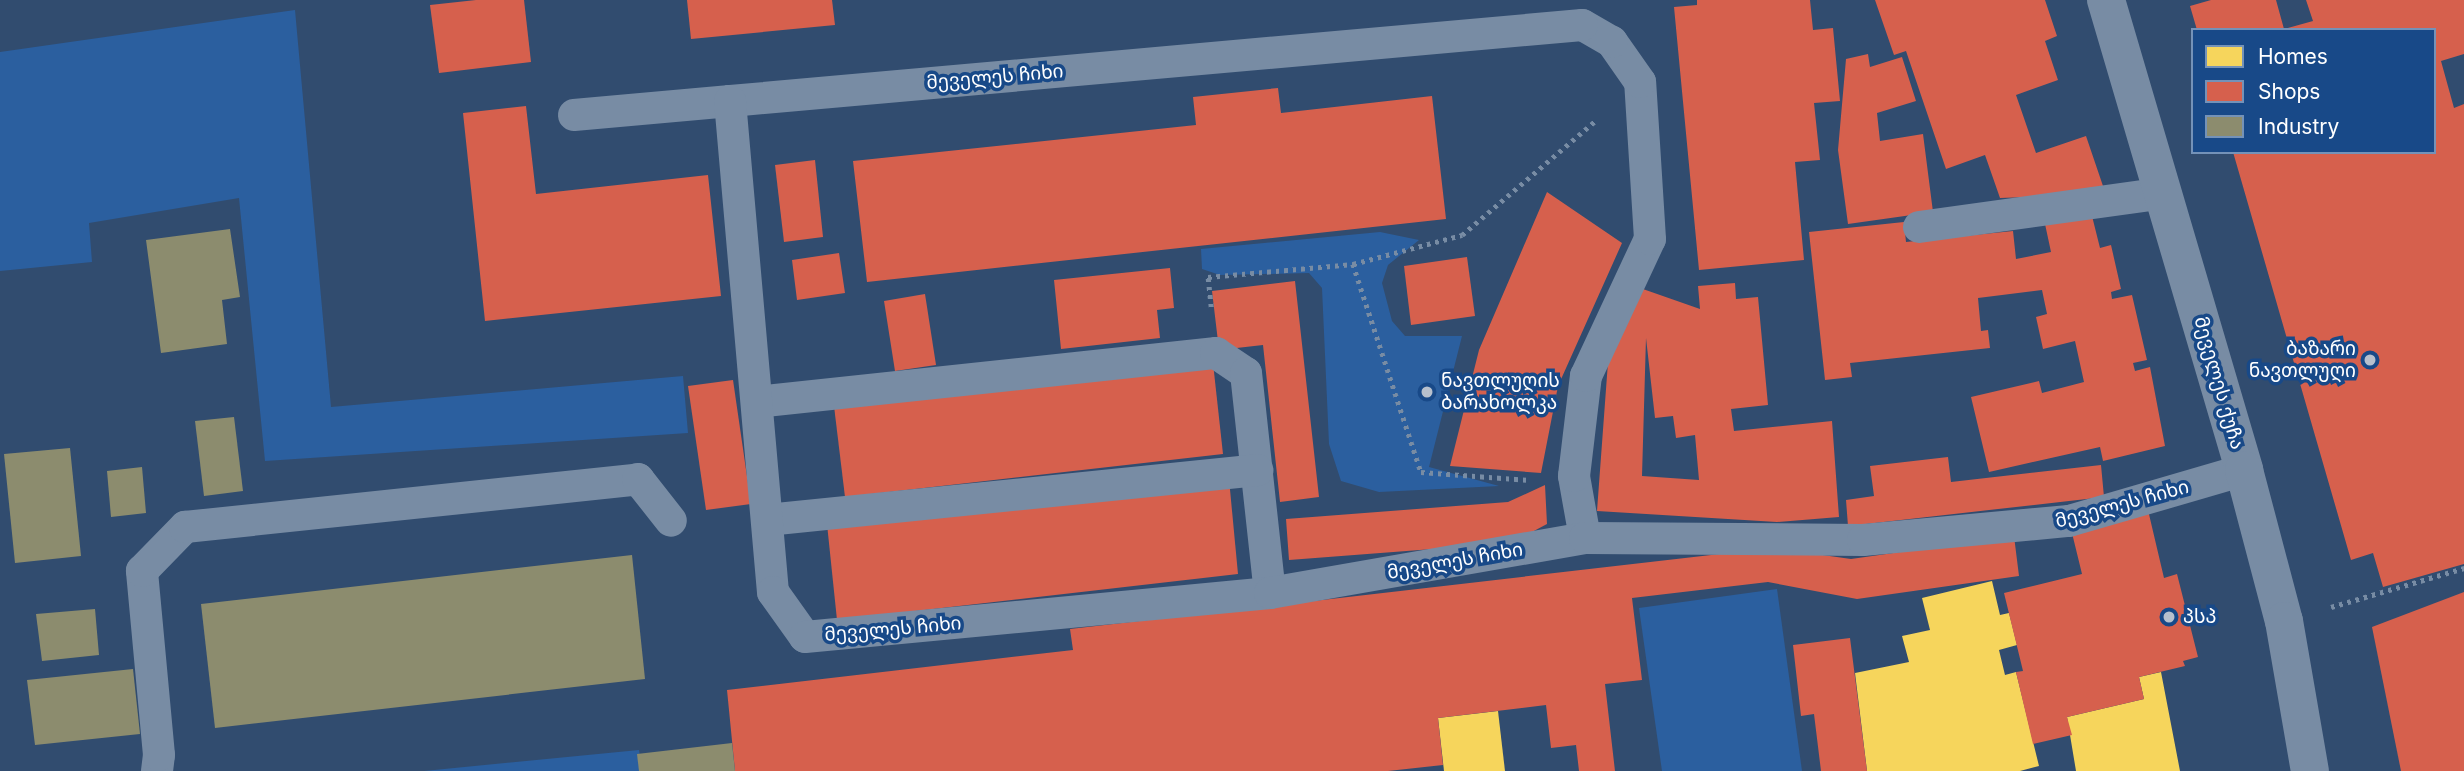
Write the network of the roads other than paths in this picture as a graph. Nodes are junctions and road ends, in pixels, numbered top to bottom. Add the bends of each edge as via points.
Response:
1 (2105, 0) edge
2 (730, 101) junction
3 (574, 115) dead end
4 (2164, 193) junction
5 (1919, 227) dead end
6 (757, 402) junction
7 (1257, 470) junction
8 (2244, 470) junction
9 (768, 520) junction
10 (671, 521) dead end
11 (1585, 538) junction
12 (1270, 593) junction
13 (157, 771) edge
14 (2310, 771) edge

1 - 4 street, მეველეს ქუჩა
2 - 3 lane
2 - 6 lane, მეველეს ჩიხი
2 - 11 lane, მეველეს ჩიხი via 1582,25 1612,42 1640,82 1650,239 1586,376 1574,475
4 - 5 lane
4 - 8 street, მეველეს ქუჩა
6 - 7 lane via 1216,353 1247,373
6 - 9 lane, მეველეს ჩიხი
7 - 9 lane
7 - 12 lane
8 - 11 lane, მეველეს ჩიხი via 2069,521 1863,540
8 - 14 street, მეველეს ქუჩა via 2284,621
9 - 12 lane, მეველეს ჩიხი via 773,592 805,637
10 - 13 lane via 638,479 185,527 142,571
11 - 12 lane, მეველეს ჩიხი

